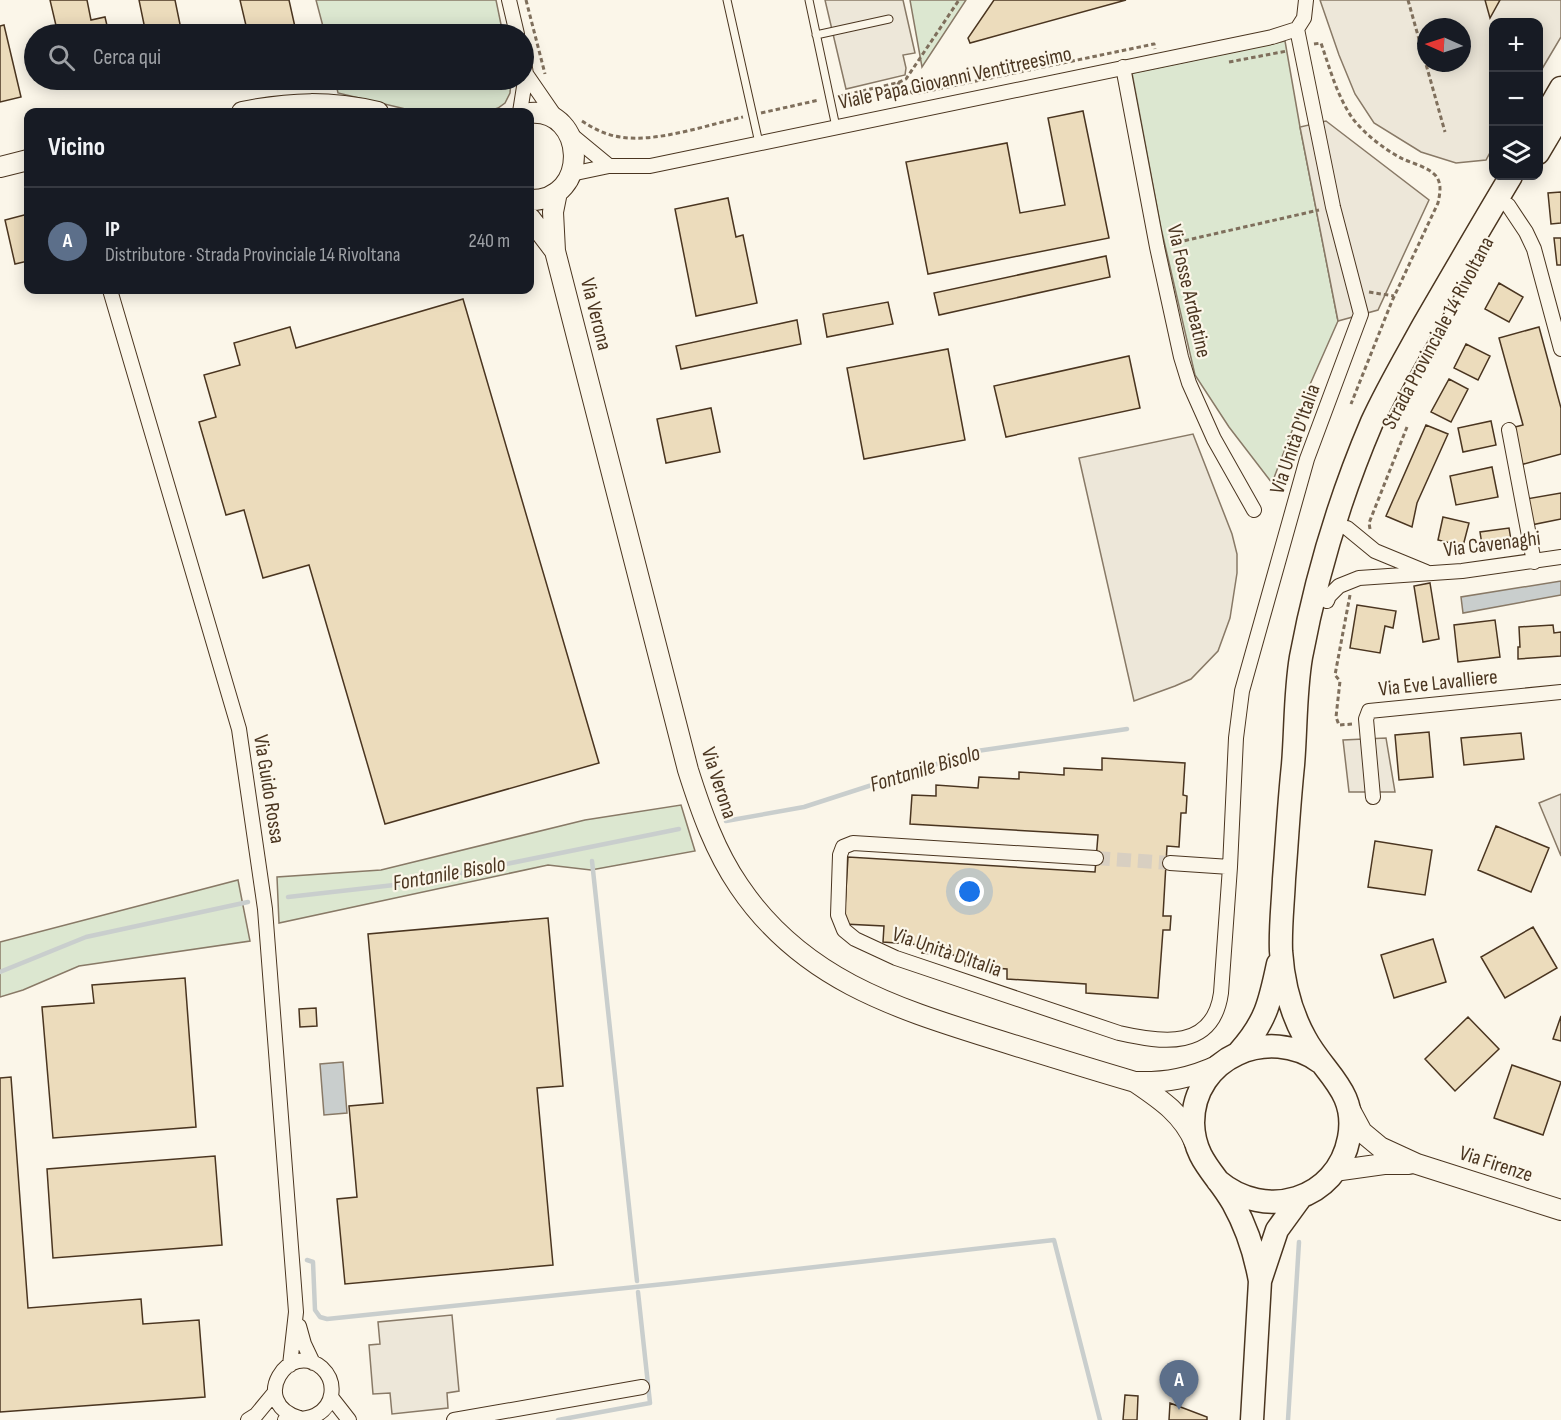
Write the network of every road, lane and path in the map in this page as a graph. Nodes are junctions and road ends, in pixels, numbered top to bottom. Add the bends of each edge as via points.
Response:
1 (510, 0) edge
2 (526, 0) edge
3 (727, 0) edge
4 (809, 0) edge
5 (959, 0) edge
6 (1306, 0) edge
7 (1408, 0) edge
8 (890, 19) dead end
9 (515, 24) edge
10 (532, 24) edge
11 (1300, 24) junction
12 (534, 32) edge
13 (816, 35) junction
14 (1301, 48) junction
15 (1157, 60) junction
16 (1219, 64) dead end
17 (1123, 67) junction
18 (545, 75) dead end
19 (534, 80) edge
20 (897, 83) junction
21 (1561, 88) edge
22 (522, 90) edge
23 (830, 98) junction
24 (260, 108) edge
25 (356, 108) edge
26 (520, 108) edge
27 (534, 114) edge
28 (1561, 114) edge
29 (753, 115) junction
30 (568, 125) junction
31 (1540, 126) edge
32 (836, 127) junction
33 (1445, 132) dead end
34 (759, 143) junction
35 (1543, 146) edge
36 (24, 161) edge
37 (609, 166) junction
38 (0, 167) edge
39 (571, 174) junction
40 (1509, 180) edge
41 (1524, 180) edge
42 (557, 192) junction
43 (534, 199) edge
44 (1508, 205) junction
45 (1333, 207) junction
46 (534, 223) edge
47 (1157, 247) junction
48 (555, 251) junction
49 (1364, 291) dead end
50 (111, 294) edge
51 (1394, 296) junction
52 (1561, 349) edge
53 (1351, 404) dead end
54 (1407, 427) dead end
55 (1509, 430) dead end
56 (1254, 510) dead end
57 (1347, 528) junction
58 (1375, 551) junction
59 (1561, 557) edge
60 (1534, 561) junction
61 (1428, 573) junction
62 (1370, 577) junction
63 (1327, 601) junction
64 (1561, 692) edge
65 (1339, 724) dead end
66 (1296, 739) junction
67 (1373, 797) dead end
68 (1096, 858) tunnel mouth
69 (1170, 863) tunnel mouth
70 (1230, 867) junction
71 (1281, 951) junction
72 (1231, 1058) junction
73 (1326, 1068) junction
74 (1135, 1082) junction
75 (1348, 1105) junction
76 (1197, 1148) junction
77 (1417, 1164) junction
78 (1334, 1171) junction
79 (1218, 1181) junction
80 (1301, 1197) junction
81 (1561, 1210) edge
82 (1260, 1281) junction
83 (296, 1312) junction
84 (313, 1362) junction
85 (290, 1365) junction
86 (642, 1387) dead end
87 (275, 1392) junction
88 (331, 1397) junction
89 (307, 1419) edge
90 (248, 1420) edge
91 (285, 1420) edge
92 (349, 1420) edge
93 (454, 1420) edge
94 (1252, 1420) edge

1 - 9 street
2 - 10 path
3 - 29 lane
4 - 13 lane
5 - 20 path via 906,79
6 - 11 street, Via Unità D'Italia
7 - 33 path
8 - 13 lane
11 - 14 street, Via Unità D'Italia
11 - 15 street, Viale Papa Giovanni Ventitreesimo via 1272,37
12 - 18 path
13 - 23 lane
14 - 16 path
14 - 45 street, Via Unità D'Italia
14 - 51 path via 1321,43 1337,92 1354,119 1376,141 1428,170 1441,187 1438,202
15 - 17 street, Viale Papa Giovanni Ventitreesimo
15 - 20 path via 1154,44 914,94
17 - 32 street, Viale Papa Giovanni Ventitreesimo
17 - 47 street, Via Fosse Ardeatine
19 - 30 street
20 - 23 path
21 - 31 main road
22 - 26 street
23 - 29 path
23 - 32 lane
24 - 25 street via 308,103
27 - 30 street
28 - 35 main road
29 - 30 path via 641,138 622,138
29 - 34 lane
30 - 37 street
30 - 39 street via 574,153
32 - 34 street, Viale Papa Giovanni Ventitreesimo
34 - 37 street, Viale Papa Giovanni Ventitreesimo via 650,166
36 - 38 street
37 - 39 street, Viale Papa Giovanni Ventitreesimo
39 - 42 street
40 - 66 main road, Strada Provinciale 14 Rivoltana via 1408,352 1356,462 1328,543 1308,624 1298,685
41 - 44 main road, Strada Provinciale 14 Rivoltana
42 - 43 street
42 - 48 street, Via Verona via 553,212
44 - 52 street via 1534,249
44 - 57 main road, Strada Provinciale 14 Rivoltana via 1402,392
45 - 47 path
45 - 70 street, Via Unità D'Italia via 1361,314 1307,459 1245,679 1237,730
46 - 48 street, Via Verona
47 - 56 street, Via Fosse Ardeatine via 1189,383 1214,439
48 - 74 street, Via Verona via 688,770 710,833 739,886 767,921 808,958 866,993 932,1020
49 - 51 path
50 - 83 street, Via Guido Rossa via 238,729 265,909
51 - 53 path
54 - 58 path via 1369,523
55 - 60 street
57 - 58 street, Via Cavenaghi
57 - 63 main road, Strada Provinciale 14 Rivoltana
58 - 61 street, Via Cavenaghi
59 - 60 street, Via Cavenaghi
60 - 61 street, Via Cavenaghi
61 - 62 street, Via Cavenaghi
62 - 63 street, Via Cavenaghi via 1342,584
62 - 65 path via 1371,586 1354,591 1350,597 1335,675 1340,681 1336,717
63 - 66 main road, Strada Provinciale 14 Rivoltana
64 - 67 street, Via Eve Lavalliere via 1370,711 1366,718
66 - 71 main road, Strada Provinciale 14 Rivoltana
68 - 70 street, Via Unità D'Italia via 853,843 843,847 840,855 838,915 844,930 855,939 896,958 1119,1033 1179,1039 1207,1026 1219,1006
69 - 70 street
71 - 72 main road, Strada Provinciale 14 Rivoltana via 1267,1012 1257,1031
71 - 73 main road, Strada Provinciale 14 Rivoltana via 1293,1011 1308,1043
72 - 73 main road, Strada Provinciale 14 Rivoltana via 1263,1046 1282,1046 1304,1052
72 - 74 street, Via Verona via 1199,1075
72 - 76 main road, Strada Provinciale 14 Rivoltana via 1205,1083 1196,1103 1193,1123
73 - 75 main road, Strada Provinciale 14 Rivoltana via 1341,1087
74 - 76 street, Via Verona via 1176,1113
75 - 77 street, Via Firenze via 1355,1122 1372,1142
75 - 78 main road, Strada Provinciale 14 Rivoltana via 1349,1139
76 - 79 main road, Strada Provinciale 14 Rivoltana
77 - 78 street, Via Firenze
77 - 81 street, Via Firenze
78 - 80 main road, Strada Provinciale 14 Rivoltana
79 - 80 main road, Strada Provinciale 14 Rivoltana via 1235,1194 1258,1201 1284,1202
79 - 82 main road, Strada Provinciale 14 Rivoltana via 1248,1234
80 - 82 main road, Strada Provinciale 14 Rivoltana via 1277,1230
82 - 94 main road, Strada Provinciale 14 Rivoltana
83 - 84 street
83 - 85 street
84 - 85 street
84 - 88 street via 330,1380
85 - 87 street via 279,1374
86 - 93 street
87 - 89 street via 283,1410
87 - 90 street
88 - 89 street via 323,1411
88 - 92 street
89 - 91 street

